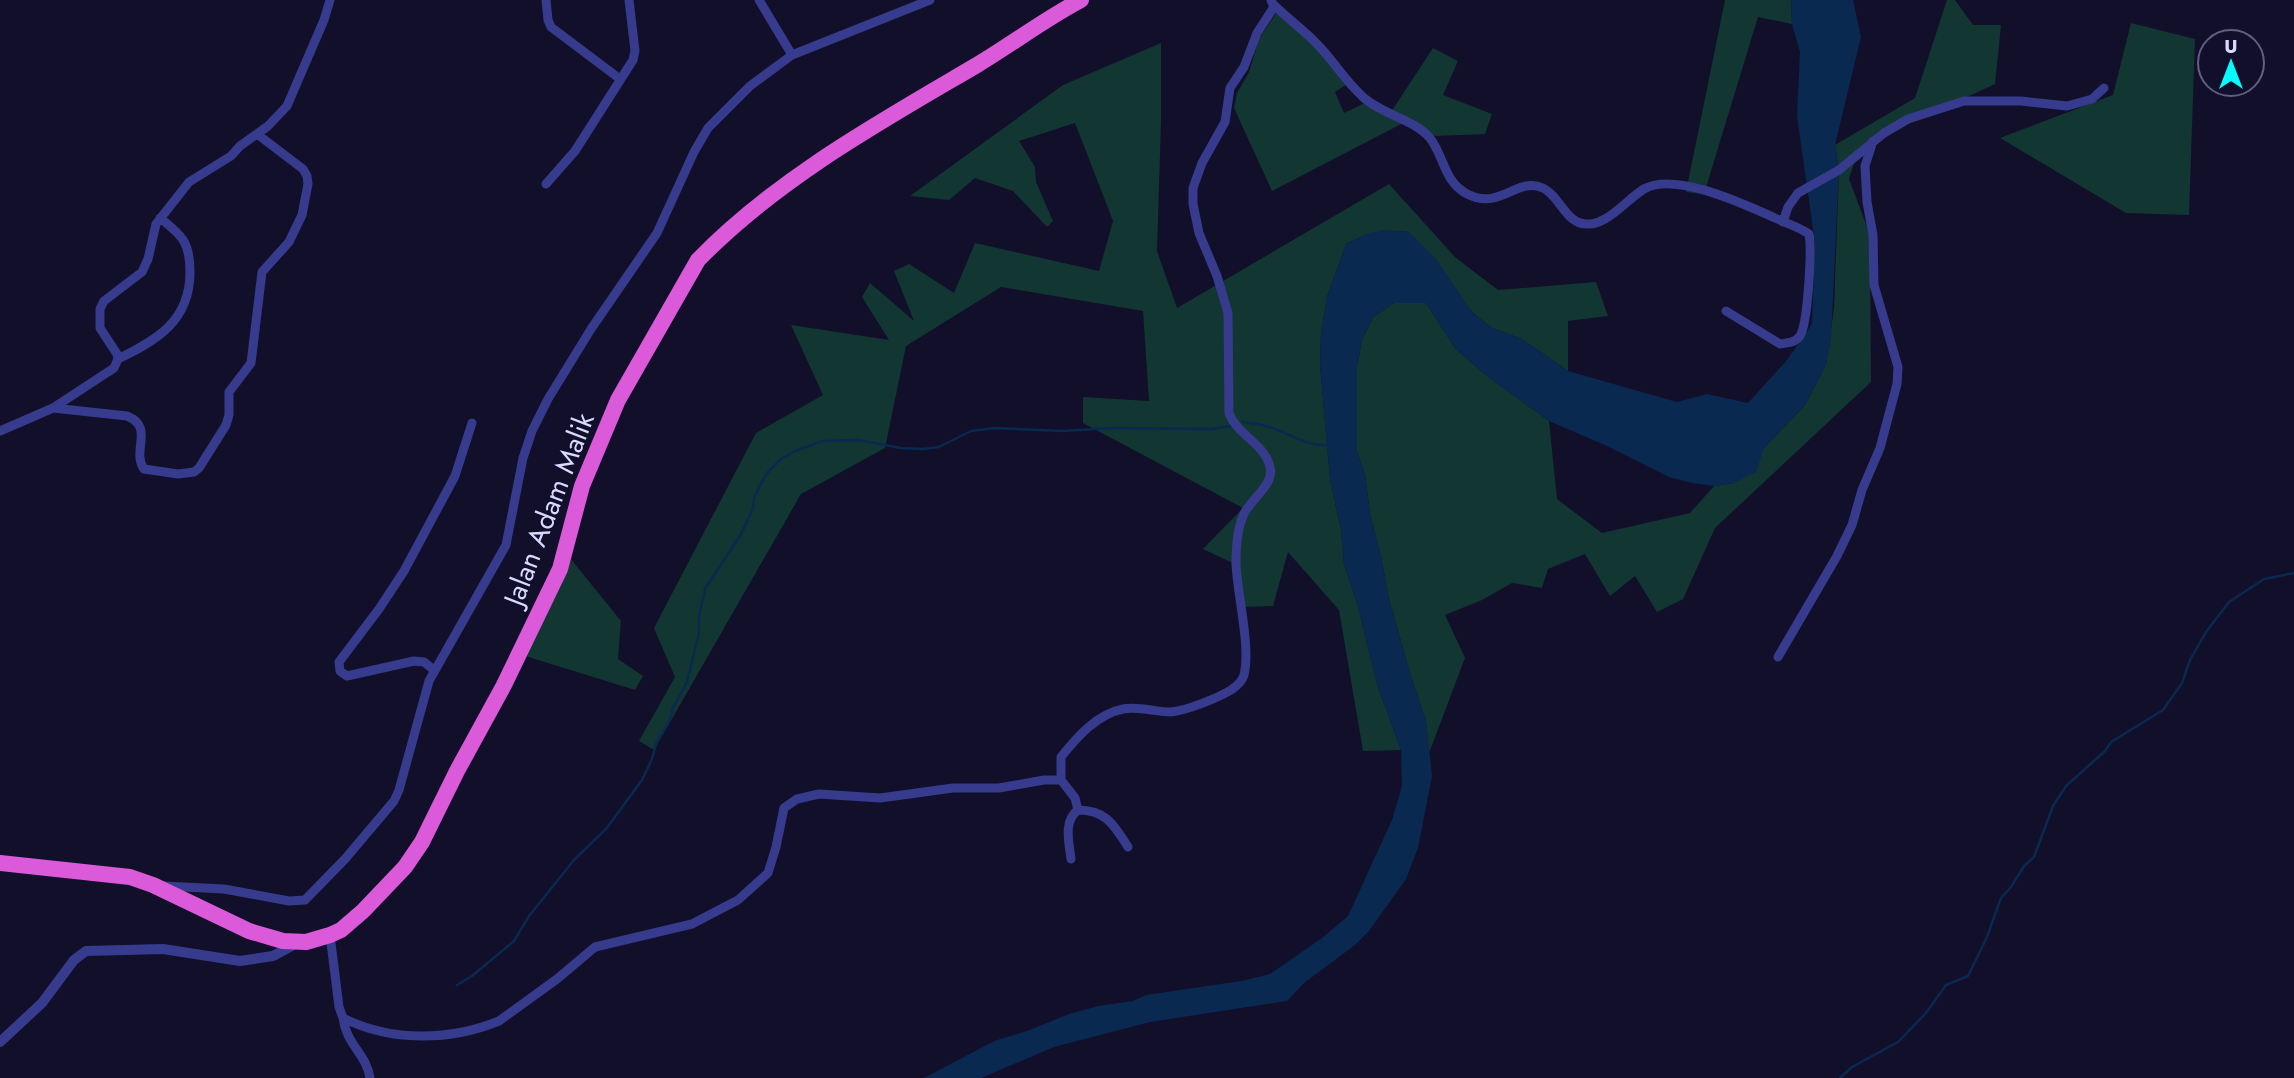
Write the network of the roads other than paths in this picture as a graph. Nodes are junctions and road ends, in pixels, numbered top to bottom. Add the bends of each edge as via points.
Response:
1 (330, 0) edge
2 (546, 0) edge
3 (629, 0) edge
4 (759, 0) edge
5 (930, 0) edge
6 (1082, 0) edge
7 (1273, 2) edge
8 (792, 55) junction
9 (620, 79) junction
10 (2104, 88) dead end
11 (257, 134) junction
12 (1872, 141) junction
13 (546, 184) dead end
14 (160, 218) junction
15 (1783, 222) junction
16 (1726, 311) dead end
17 (118, 359) junction
18 (53, 408) junction
19 (472, 424) dead end
20 (0, 430) edge
21 (1778, 656) dead end
22 (434, 670) junction
23 (1061, 780) junction
24 (1079, 810) junction
25 (1128, 847) dead end
26 (1071, 859) dead end
27 (0, 863) edge
28 (153, 885) junction
29 (330, 935) junction
30 (297, 943) junction
31 (343, 1018) junction
32 (0, 1042) edge
33 (370, 1078) edge

1 - 11 street via 288,106
2 - 9 street via 551,27
3 - 9 street via 635,56
4 - 8 street
5 - 8 street
6 - 29 highway, Jalan Adam Malik via 843,145 776,193 698,260 618,400 582,486 560,569 422,842 384,891
7 - 15 street via 1315,41 1362,97 1426,134 1450,178 1467,194 1495,199 1534,185 1549,192 1578,223 1589,225 1650,187 1675,185 1731,197
7 - 23 street via 1230,88 1225,122 1193,188 1199,233 1228,313 1229,413 1260,449 1271,473 1244,512 1239,528 1244,674 1229,691 1178,710 1132,708 1108,715 1062,757
8 - 22 street via 750,86 708,128 651,244 548,399 523,458 506,545
9 - 13 street via 575,151
10 - 12 street via 2092,99 2067,106 1964,101 1908,119
11 - 14 street via 189,182
11 - 18 street via 303,169 306,197 289,242 262,272 251,363 229,392 226,425 199,468 184,474 144,469 140,462 142,429 134,419
12 - 15 street via 1839,170 1798,193
12 - 21 street via 1864,166 1874,285 1898,367 1897,384 1852,525
14 - 17 street via 142,272 111,294 100,309 100,328
14 - 17 street via 189,249 185,305 166,328
15 - 16 street via 1810,238 1805,321 1800,335 1780,344
17 - 18 street via 114,368
18 - 20 street
19 - 22 street via 455,476 404,571 339,662 340,671 347,676 414,661
22 - 28 street via 394,801 305,900
23 - 24 street
23 - 31 street via 999,788 946,788 880,799 807,795 784,808 768,873 738,900 692,924 595,947 499,1021 464,1031 407,1036
24 - 25 street via 1100,813
24 - 26 street via 1069,821
27 - 28 highway, Jalan Adam Malik via 116,875
28 - 30 highway, Jalan Adam Malik via 250,930
29 - 30 highway, Jalan Adam Malik
29 - 31 street
30 - 32 street via 273,956 240,961 163,949 86,951 42,1003
31 - 33 street

